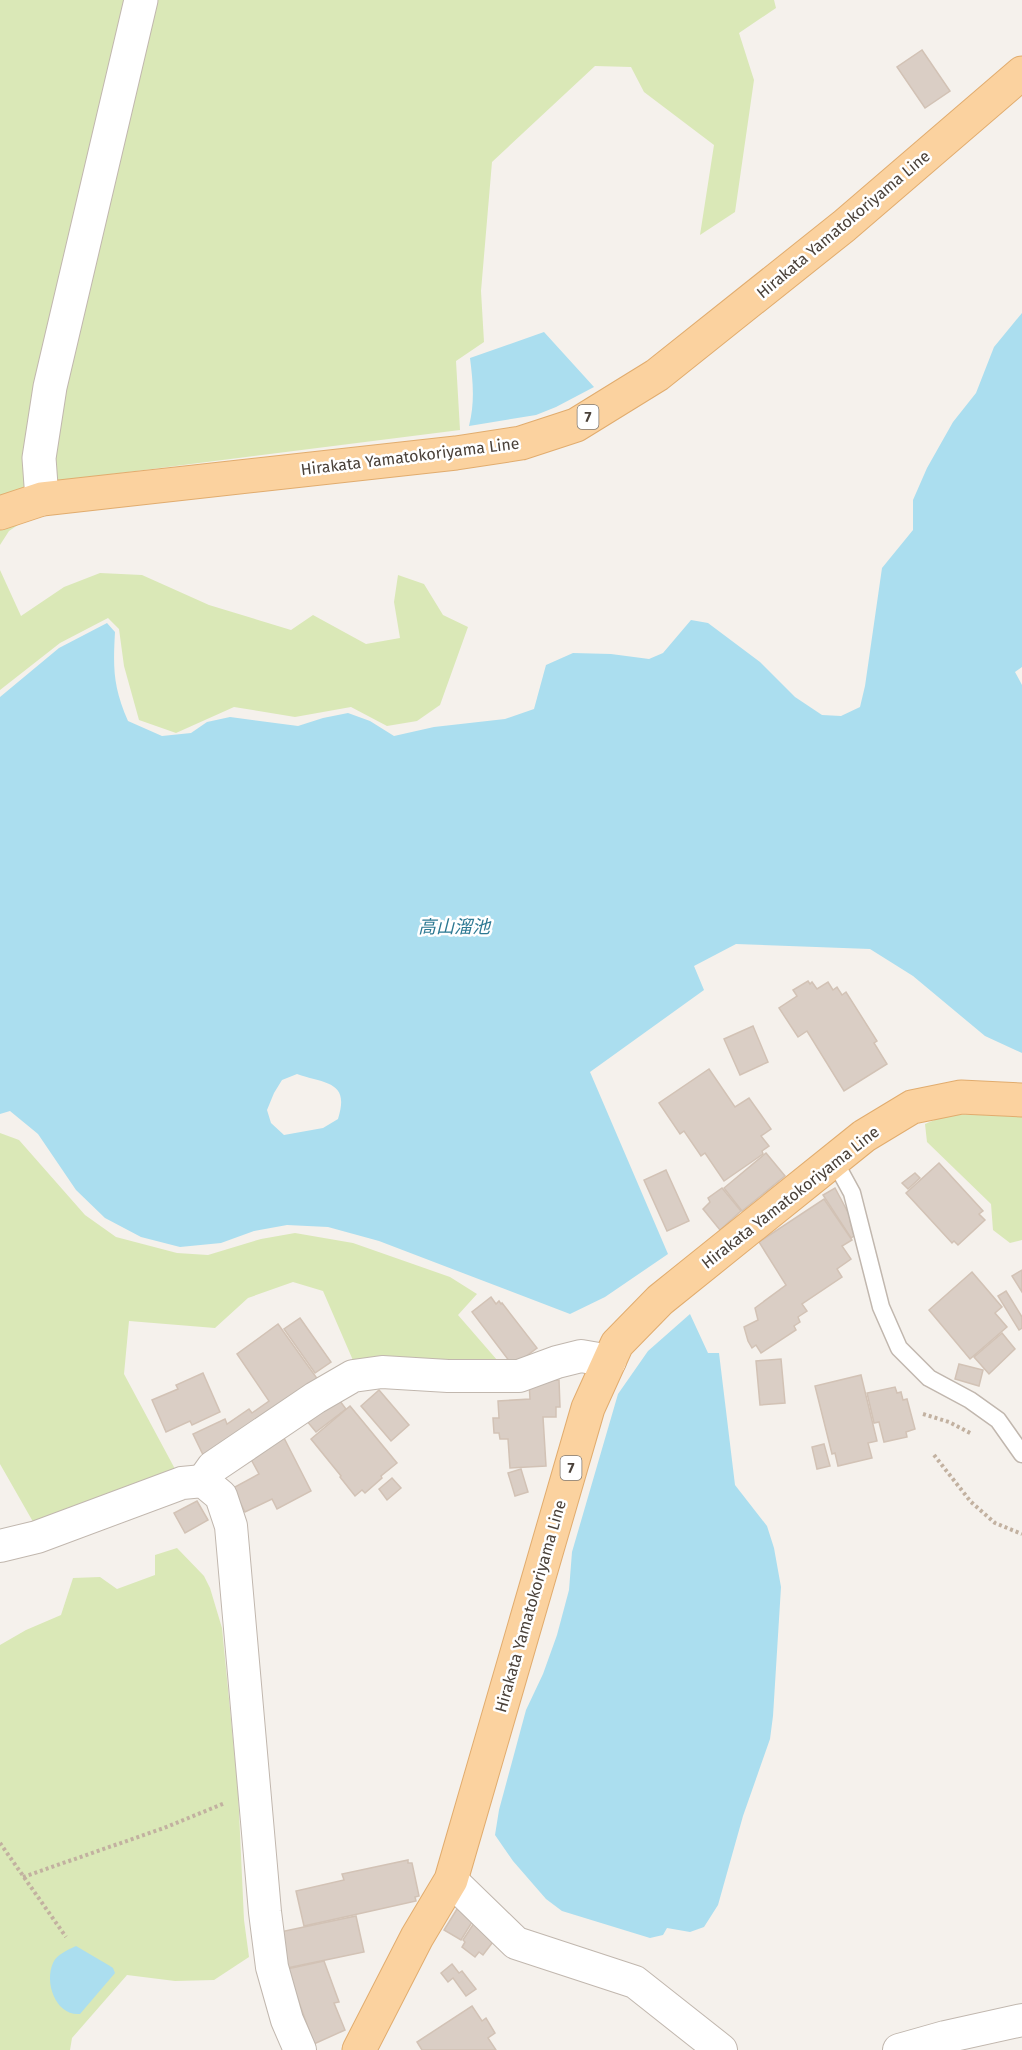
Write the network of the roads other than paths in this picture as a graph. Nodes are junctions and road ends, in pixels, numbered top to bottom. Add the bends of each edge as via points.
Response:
1 (141, 0) edge
2 (1022, 73) edge
3 (42, 499) junction
4 (0, 513) edge
5 (1022, 1100) edge
6 (834, 1160) junction
7 (610, 1361) junction
8 (1022, 1454) edge
9 (202, 1481) junction
10 (0, 1546) edge
11 (451, 1880) junction
12 (1022, 2020) edge
13 (300, 2050) edge
14 (359, 2050) edge
15 (721, 2050) edge
16 (898, 2050) edge

1 - 3 street via 50,387 39,458
2 - 3 main road, Hirakata Yamatokoriyama Line / 7 via 844,226 657,375 576,425 521,443 456,453
3 - 4 main road, Hirakata Yamatokoriyama Line / 7
5 - 6 main road, Hirakata Yamatokoriyama Line / 7 via 961,1097 912,1107
6 - 7 main road, Hirakata Yamatokoriyama Line / 7 via 660,1300 617,1344
6 - 8 lane via 852,1193 881,1307 899,1348 929,1377 998,1420
7 - 9 street via 581,1356 519,1376 382,1372 353,1376 213,1467
7 - 11 main road, Hirakata Yamatokoriyama Line / 7 via 588,1408
9 - 10 street via 182,1483 37,1537
9 - 13 street via 221,1496 231,1526 272,1967
11 - 14 main road, Hirakata Yamatokoriyama Line / 7
11 - 15 street via 516,1943 635,1982
12 - 16 street

